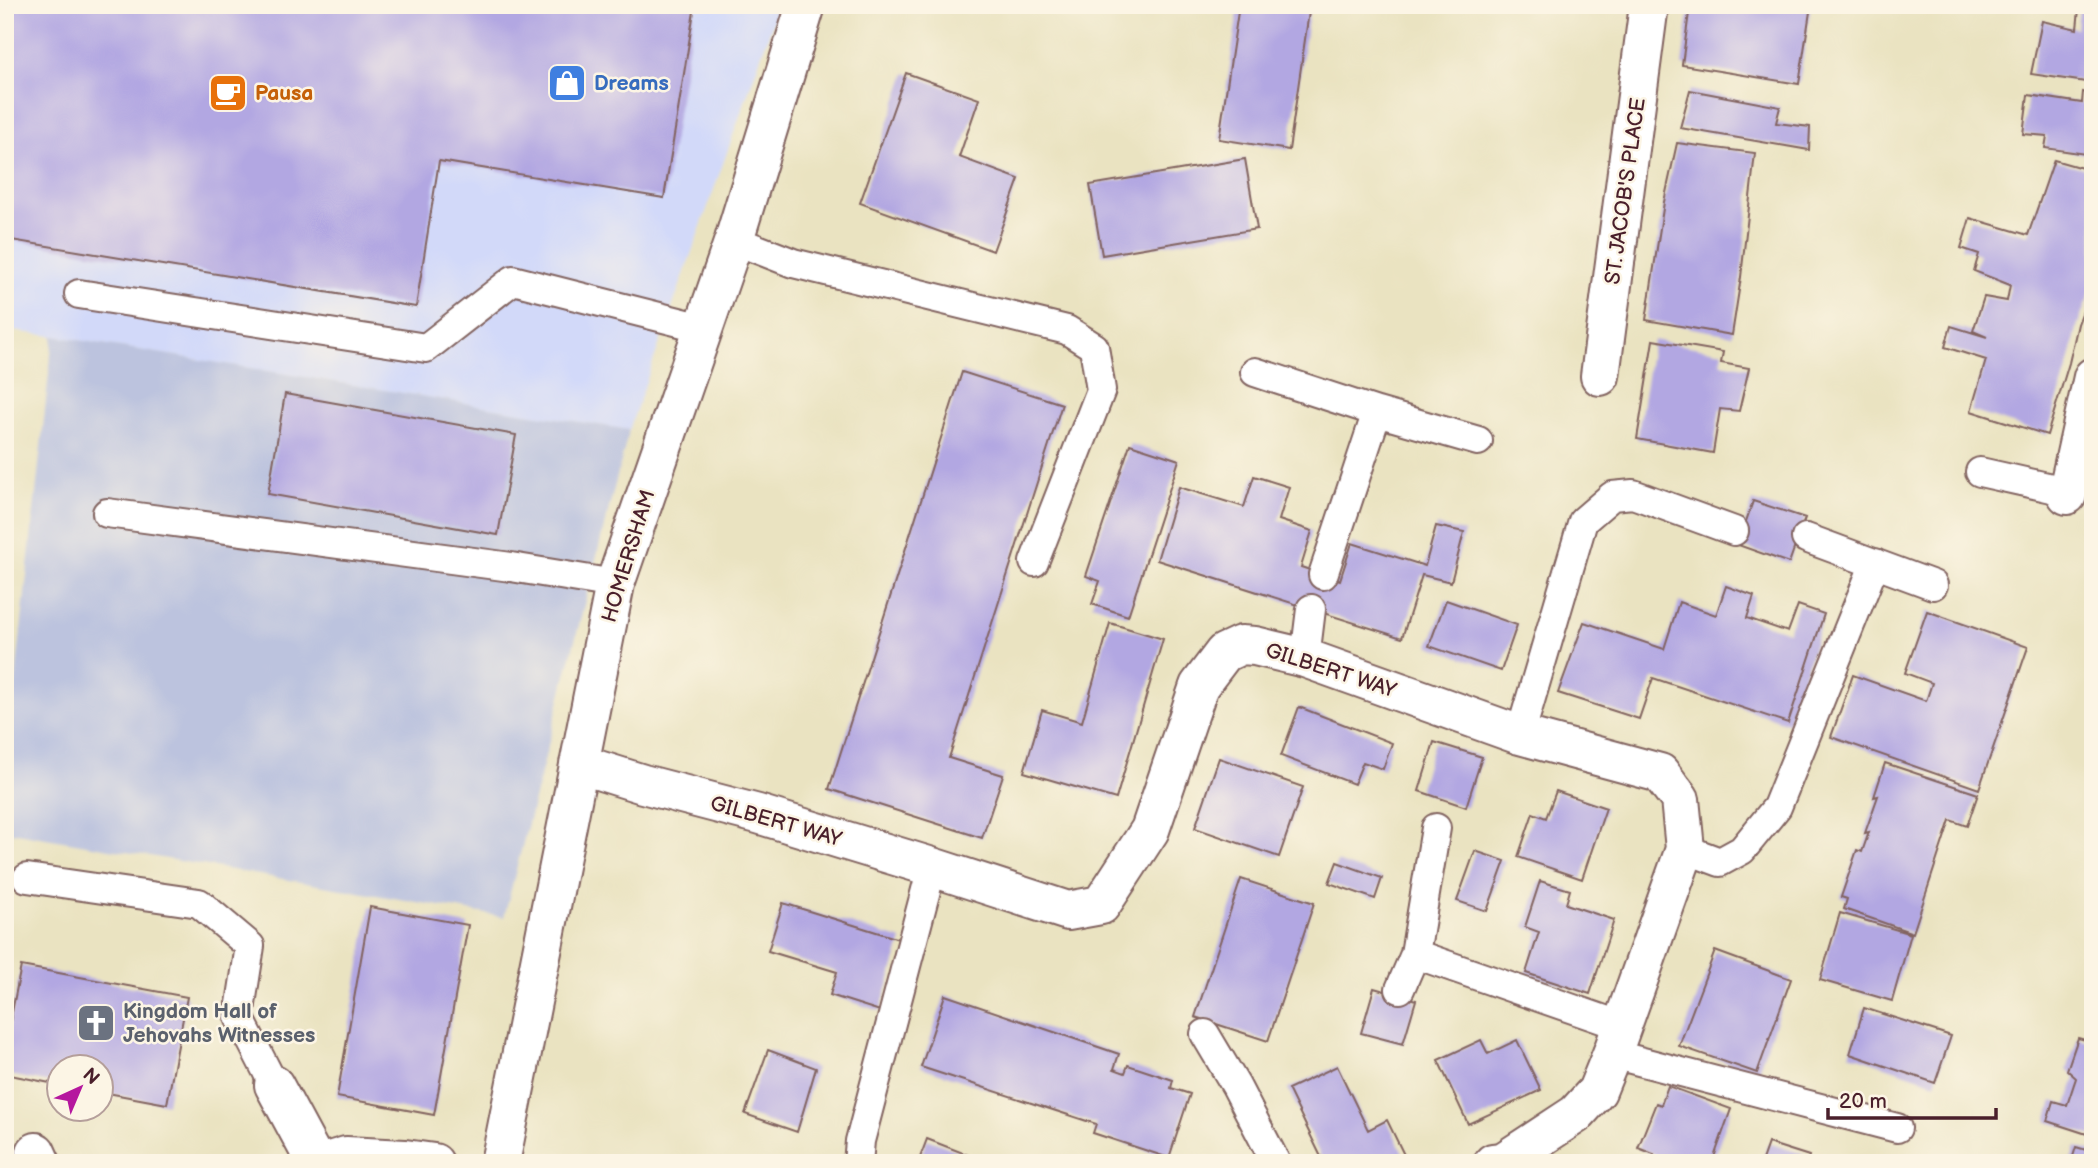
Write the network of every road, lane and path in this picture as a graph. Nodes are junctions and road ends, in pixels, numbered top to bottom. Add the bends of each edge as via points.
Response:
1 (806, 5) edge
2 (1649, 5) edge
3 (734, 240) junction
4 (79, 294) dead end
5 (703, 328) junction
6 (1255, 372) dead end
7 (1600, 376) dead end
8 (2093, 377) edge
9 (1377, 412) junction
10 (1478, 441) dead end
11 (1980, 472) dead end
12 (2067, 495) joint
13 (107, 513) dead end
14 (1734, 531) dead end
15 (1806, 538) dead end
16 (1034, 562) dead end
17 (1875, 563) junction
18 (1322, 575) dead end
19 (615, 584) junction
20 (1933, 585) dead end
21 (1311, 609) dead end
22 (1305, 658) junction
23 (1520, 735) junction
24 (579, 764) junction
25 (1436, 828) dead end
26 (1685, 849) junction
27 (932, 867) junction
28 (27, 878) dead end
29 (1415, 954) junction
30 (1399, 989) dead end
31 (1205, 1034) dead end
32 (1617, 1040) junction
33 (274, 1085) joint
34 (1897, 1128) dead end
35 (316, 1163) edge
36 (323, 1163) edge
37 (435, 1163) edge
38 (500, 1163) edge
39 (858, 1163) edge
40 (1276, 1163) edge
41 (1493, 1163) edge

1 - 3 street, HOMERSHAM
2 - 7 street, ST. JACOB'S PLACE
3 - 5 street, HOMERSHAM
3 - 16 lane via 793,263 1067,330 1094,347 1101,390
4 - 5 lane via 426,348 513,280
5 - 19 street, HOMERSHAM
6 - 9 lane
8 - 12 street
9 - 10 lane
9 - 18 lane
11 - 12 lane
13 - 19 lane
14 - 23 lane via 1633,494 1612,496 1583,521
15 - 17 lane
17 - 20 lane
17 - 26 lane via 1777,807 1742,850 1720,862
19 - 24 street, HOMERSHAM
21 - 22 lane
22 - 23 street, GILBERT WAY
22 - 27 street, GILBERT WAY via 1241,645 1224,653 1199,686 1150,830 1101,905 1068,911
23 - 26 street, GILBERT WAY via 1660,773 1680,799
24 - 27 street, GILBERT WAY
24 - 38 street, HOMERSHAM
25 - 29 lane
26 - 32 street, GILBERT WAY
27 - 39 lane
28 - 33 lane via 199,903 250,946 239,1017
29 - 30 lane
29 - 32 lane
31 - 40 lane
32 - 34 lane
32 - 41 street, GILBERT WAY via 1597,1091 1576,1114 1503,1162
33 - 35 street
36 - 37 street via 346,1156

